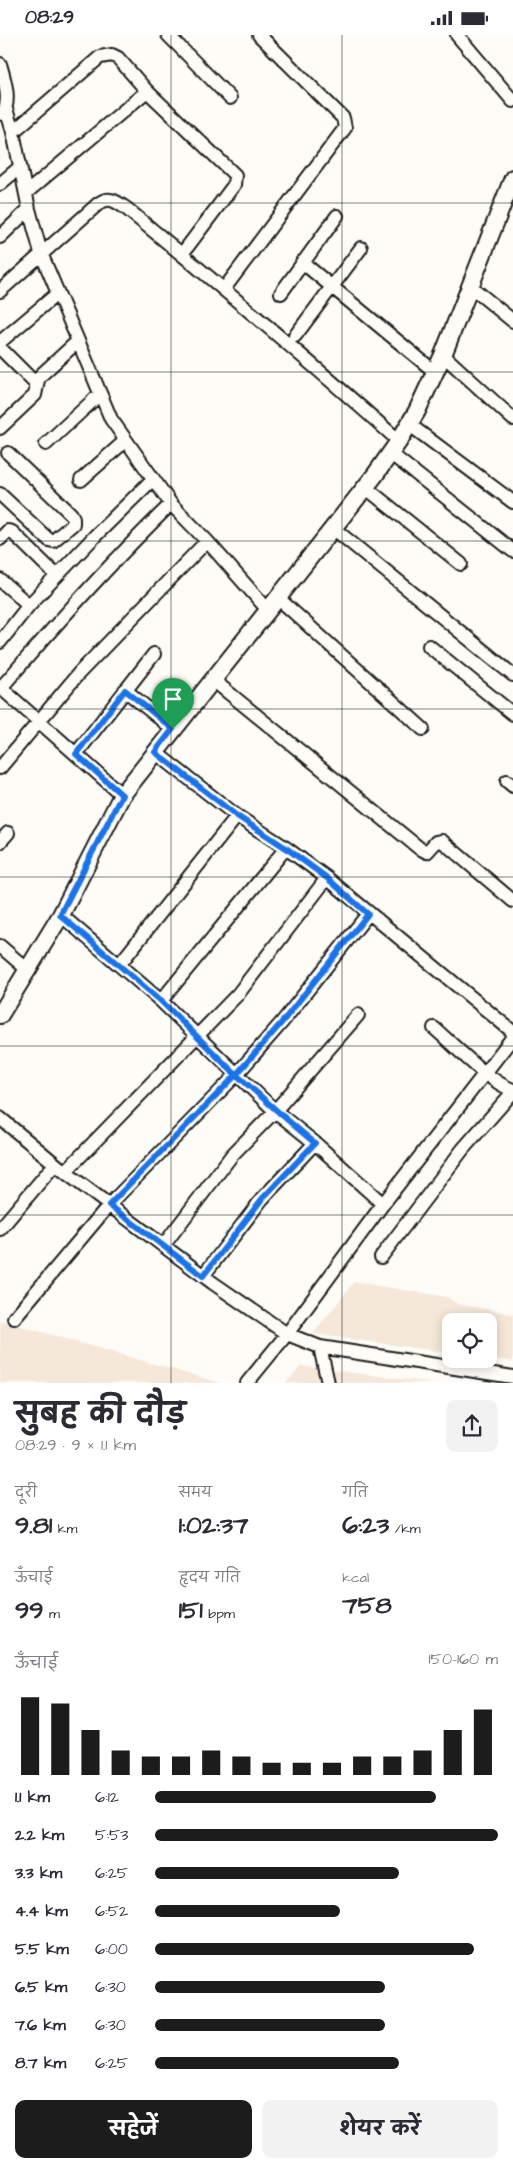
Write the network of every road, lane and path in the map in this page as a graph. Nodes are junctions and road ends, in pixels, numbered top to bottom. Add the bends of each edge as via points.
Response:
1 (168, 35) edge
2 (259, 35) edge
3 (457, 35) edge
4 (0, 64) edge
5 (147, 91) junction
6 (230, 98) dead end
7 (513, 101) edge
8 (3, 112) edge
9 (13, 132) junction
10 (20, 167) junction
11 (513, 178) edge
12 (0, 184) edge
13 (26, 193) junction
14 (29, 209) junction
15 (336, 215) dead end
16 (0, 237) edge
17 (361, 248) dead end
18 (41, 253) junction
19 (182, 254) junction
20 (302, 263) junction
21 (470, 286) junction
22 (332, 287) junction
23 (224, 289) junction
24 (0, 291) edge
25 (58, 293) junction
26 (281, 293) dead end
27 (513, 321) edge
28 (295, 336) dead end
29 (78, 341) junction
30 (0, 342) edge
31 (0, 348) edge
32 (442, 355) junction
33 (435, 372) junction
34 (37, 385) junction
35 (100, 394) junction
36 (513, 419) edge
37 (410, 425) junction
38 (0, 428) edge
39 (125, 441) junction
40 (46, 444) dead end
41 (395, 447) junction
42 (8, 453) dead end
43 (153, 479) junction
44 (81, 480) dead end
45 (365, 487) junction
46 (0, 494) edge
47 (513, 502) edge
48 (171, 504) junction
49 (333, 527) junction
50 (0, 539) edge
51 (207, 541) junction
52 (513, 551) edge
53 (461, 565) dead end
54 (57, 576) junction
55 (0, 579) edge
56 (273, 604) junction
57 (29, 605) junction
58 (0, 643) edge
59 (428, 645) dead end
60 (154, 654) dead end
61 (513, 675) edge
62 (213, 680) junction
63 (0, 688) edge
64 (125, 690) junction
65 (510, 708) edge
66 (38, 721) junction
67 (173, 729) junction
68 (423, 729) dead end
69 (155, 752) junction
70 (76, 754) junction
71 (0, 768) edge
72 (122, 795) junction
73 (237, 816) junction
74 (286, 848) junction
75 (327, 878) junction
76 (512, 898) edge
77 (368, 914) junction
78 (60, 915) junction
79 (0, 946) edge
80 (119, 965) junction
81 (29, 971) junction
82 (161, 1001) junction
83 (0, 1015) edge
84 (358, 1015) dead end
85 (434, 1028) dead end
86 (513, 1032) edge
87 (198, 1036) junction
88 (513, 1037) edge
89 (486, 1073) junction
90 (236, 1075) junction
91 (513, 1091) edge
92 (275, 1111) junction
93 (0, 1118) edge
94 (315, 1143) junction
95 (60, 1168) junction
96 (383, 1204) junction
97 (109, 1205) junction
98 (0, 1229) edge
99 (163, 1246) junction
100 (381, 1257) dead end
101 (203, 1276) junction
102 (14, 1318) dead end
103 (287, 1334) junction
104 (320, 1347) junction
105 (513, 1377) edge
106 (476, 1378) edge
107 (247, 1383) edge
108 (328, 1383) edge

1 - 6 street
2 - 23 street via 343,118 345,128
3 - 7 street
4 - 8 street via 7,100
5 - 9 street via 118,58 106,55
5 - 13 street
5 - 19 street via 235,179 234,185
8 - 9 street
9 - 10 street
10 - 12 street
10 - 13 street
11 - 21 street
13 - 14 street
14 - 16 street
14 - 18 street
15 - 20 street
17 - 22 street
18 - 19 street via 107,199 127,209
18 - 24 street
18 - 25 street
19 - 23 street
20 - 22 street
20 - 26 street
21 - 27 street
21 - 32 street
22 - 28 street
22 - 33 street
23 - 41 street
25 - 29 street
25 - 30 street
29 - 34 street via 41,375
29 - 35 street
31 - 34 street
32 - 33 street
32 - 36 street
33 - 37 street
34 - 38 street via 35,395
35 - 39 street via 110,419
35 - 40 street
37 - 41 street
37 - 47 street
39 - 43 street
39 - 44 street
41 - 45 street
41 - 52 street
42 - 46 street via 71,514 73,524 53,541 49,540
43 - 48 street
43 - 54 street
45 - 49 street
45 - 53 street
48 - 51 street
48 - 63 street via 57,622
49 - 56 street
49 - 61 street
50 - 54 street via 8,531 12,532
51 - 56 street
51 - 66 street via 79,673
54 - 57 street
55 - 57 street
56 - 62 street
56 - 68 street
57 - 58 street
59 - 65 street
60 - 64 street
62 - 67 street
62 - 76 street via 419,848 427,852 442,841
63 - 66 street
64 - 67 street
64 - 70 street
66 - 70 street
66 - 71 street
67 - 69 street
69 - 72 street
69 - 73 street
70 - 72 street
72 - 78 street
73 - 74 street
73 - 80 street
74 - 75 street
74 - 82 street
75 - 77 street
75 - 87 street via 238,994
77 - 86 street
77 - 90 street
78 - 80 street
78 - 81 street
79 - 81 street
80 - 82 street
81 - 83 street
82 - 87 street
84 - 92 street
85 - 89 street
87 - 90 street
87 - 95 street
88 - 89 street
89 - 91 street
89 - 96 street
90 - 92 street
90 - 97 street
91 - 100 street
92 - 94 street
92 - 99 street via 216,1174
93 - 95 street
94 - 96 street
94 - 101 street via 262,1199
95 - 97 street
95 - 98 street
96 - 103 street
97 - 99 street
97 - 102 street
99 - 101 street
101 - 103 street
103 - 104 street
103 - 107 street
104 - 106 street
104 - 108 street
105 - 106 street

